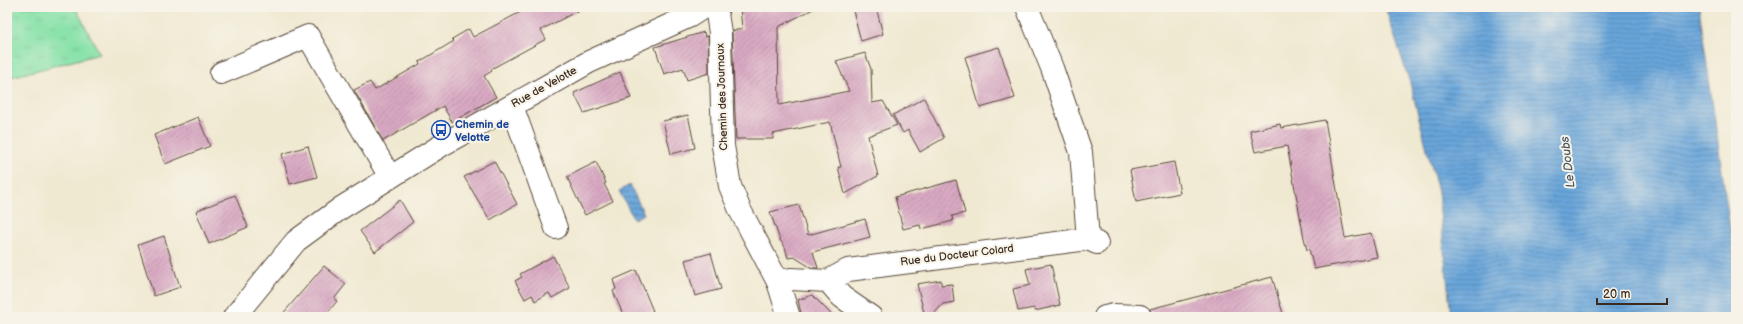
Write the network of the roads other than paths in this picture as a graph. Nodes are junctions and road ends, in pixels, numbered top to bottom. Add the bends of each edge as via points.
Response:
1 (704, 7) edge
2 (716, 7) edge
3 (1027, 7) edge
4 (221, 73) dead end
5 (512, 106) junction
6 (390, 177) junction
7 (556, 228) dead end
8 (828, 280) junction
9 (778, 282) junction
10 (234, 317) edge
11 (789, 317) edge
12 (871, 317) edge
13 (1105, 317) edge
14 (1140, 317) edge

1 - 5 street, Rue de Velotte via 690,16 589,62
2 - 9 street, Chemin des Journaux via 720,33 723,146 730,186
3 - 8 street, Rue du Docteur Colard via 1052,68 1081,152 1093,241 848,270
4 - 6 street via 308,36
5 - 6 street, Rue de Velotte
5 - 7 street
6 - 10 street, Rue de Velotte via 340,208 296,242
8 - 9 street, Rue du Docteur Colard via 791,279
8 - 12 street via 842,297
9 - 11 street, Chemin des Journaux
13 - 14 street

